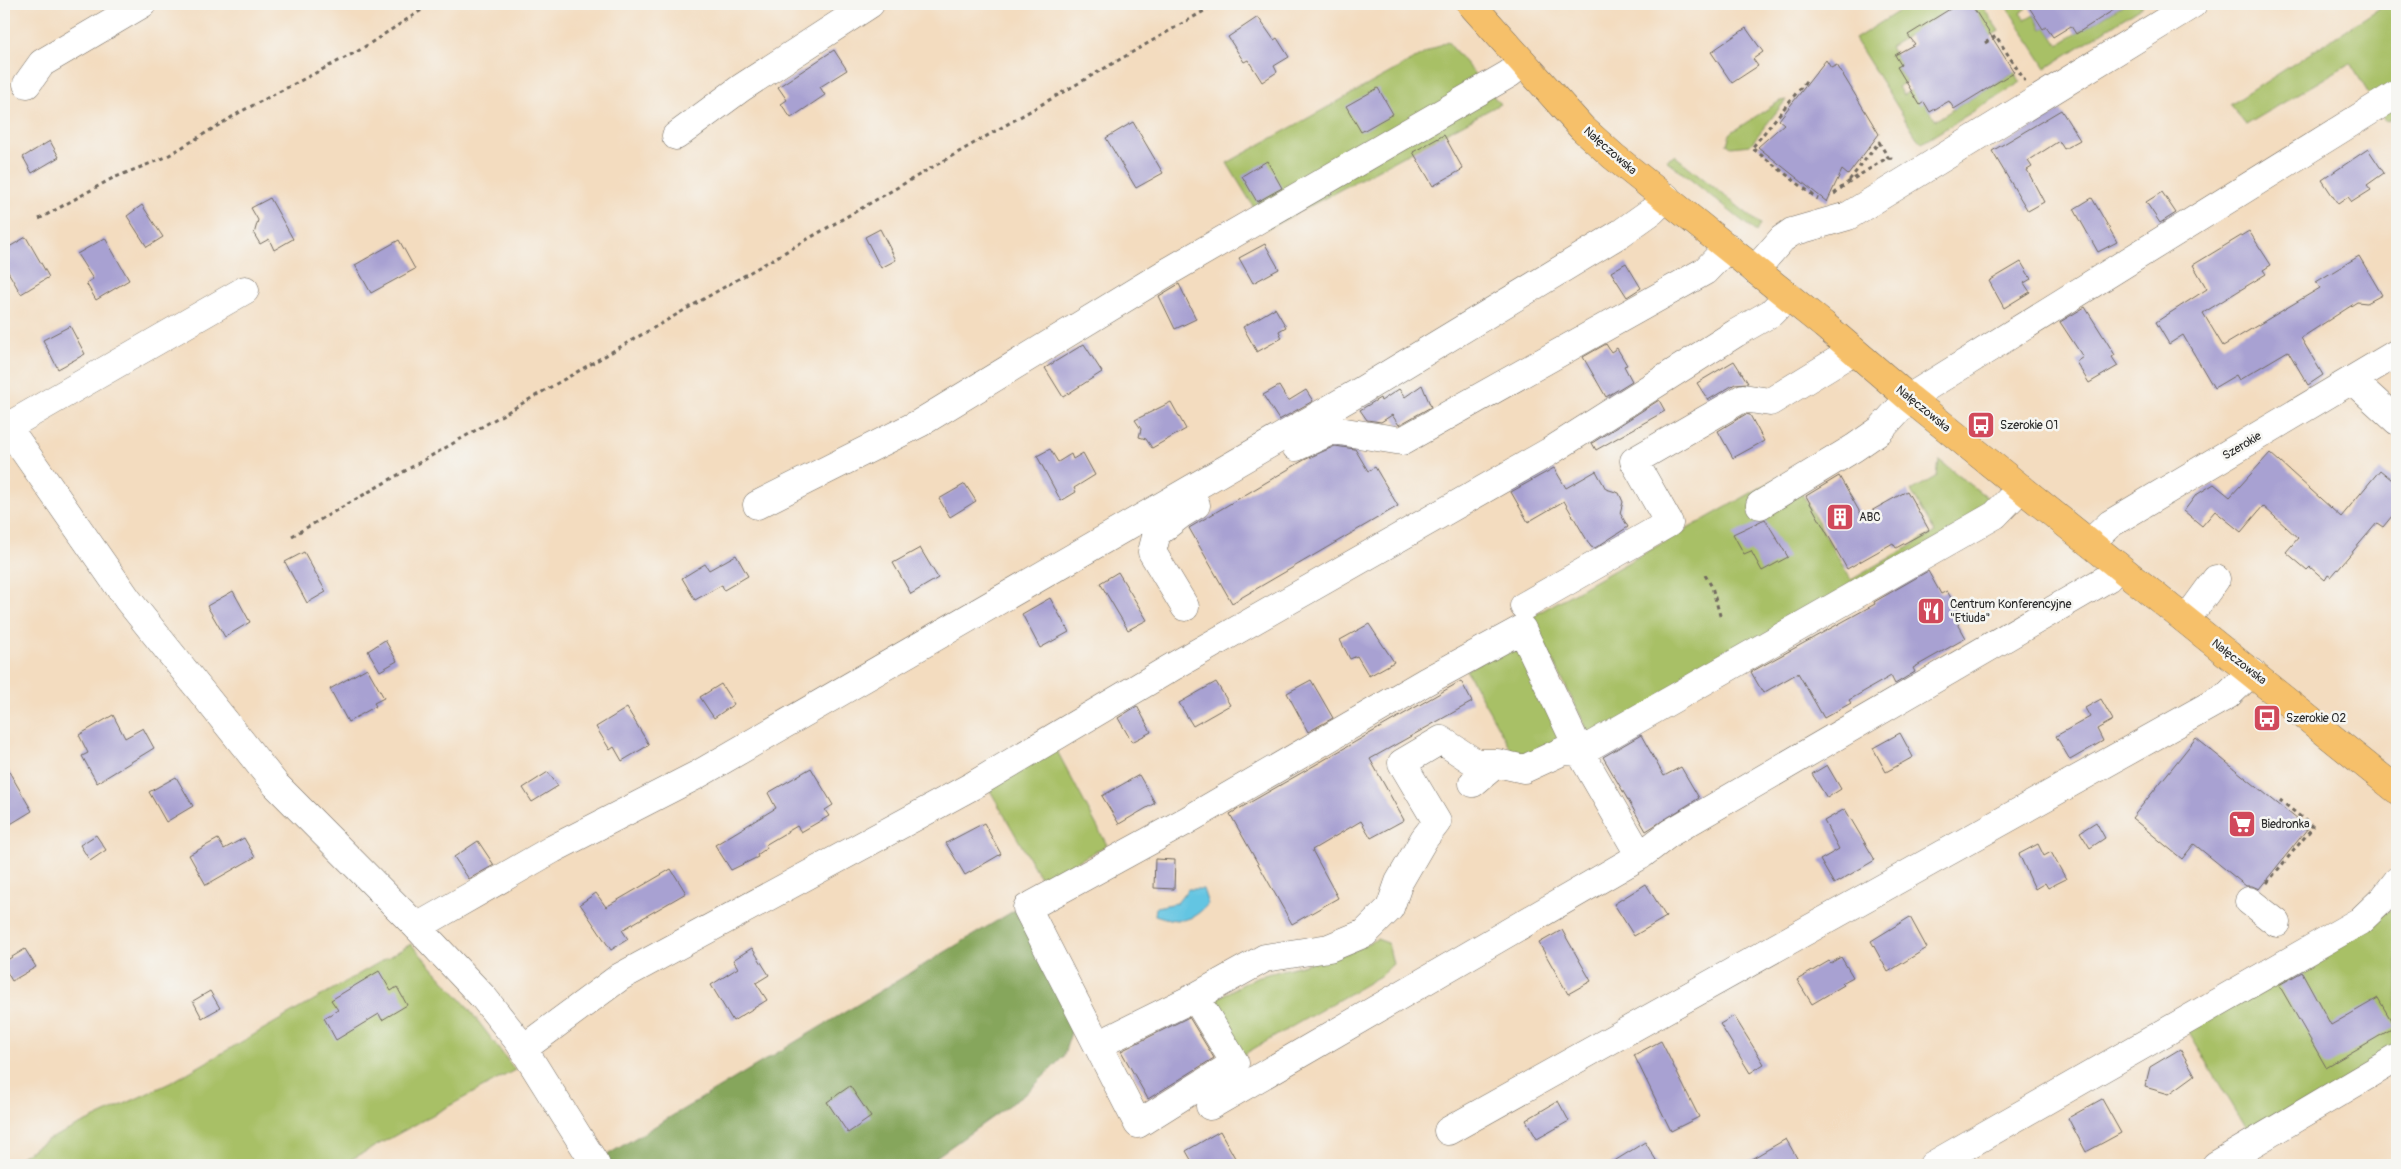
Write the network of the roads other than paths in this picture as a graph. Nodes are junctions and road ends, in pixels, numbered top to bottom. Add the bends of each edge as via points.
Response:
1 (142, 4) edge
2 (870, 4) edge
3 (1471, 4) edge
4 (2192, 4) edge
5 (1523, 63) junction
6 (27, 84) dead end
7 (2397, 94) edge
8 (676, 136) dead end
9 (1666, 197) junction
10 (1728, 247) junction
11 (1755, 270) junction
12 (245, 290) dead end
13 (1788, 296) junction
14 (1853, 351) junction
15 (2397, 353) edge
16 (2352, 380) junction
17 (1909, 398) junction
18 (2397, 421) edge
19 (5, 425) edge
20 (2021, 488) junction
21 (757, 504) dead end
22 (1760, 504) dead end
23 (2090, 543) junction
24 (2118, 566) junction
25 (2216, 580) dead end
26 (1524, 606) dead end
27 (1185, 607) dead end
28 (2186, 620) junction
29 (2252, 672) junction
30 (1580, 752) junction
31 (1497, 763) junction
32 (1473, 783) dead end
33 (2397, 790) edge
34 (1637, 850) junction
35 (1581, 872) dead end
36 (2397, 881) edge
37 (2257, 894) road end
38 (2277, 923) dead end
39 (417, 927) junction
40 (1195, 996) junction
41 (1098, 1045) junction
42 (524, 1048) junction
43 (2397, 1058) edge
44 (1210, 1106) dead end
45 (1448, 1131) dead end
46 (596, 1165) edge
47 (1933, 1165) edge
48 (2216, 1165) edge

1 - 6 street via 42,63
2 - 8 street via 741,88
3 - 5 main road, Nałęczowska
4 - 11 street via 1848,216 1792,232
5 - 9 main road, Nałęczowska via 1593,138
5 - 21 street via 1166,272 920,423
7 - 17 street
9 - 10 main road, Nałęczowska
9 - 39 street via 1621,233 1359,392 697,775 553,849
10 - 11 main road, Nałęczowska
10 - 27 street via 1705,271 1402,441 1333,430 1297,446 1180,515 1157,534 1152,552
11 - 13 main road, Nałęczowska
12 - 19 street
13 - 14 main road, Nałęczowska
13 - 42 street via 1772,313 1549,452 1174,666 972,786 620,977
14 - 17 main road, Nałęczowska
14 - 26 street via 1770,402 1743,398 1634,461 1669,523
15 - 16 street, Szerokie
16 - 18 street
16 - 23 street, Szerokie via 2110,524
17 - 20 main road, Nałęczowska
17 - 22 street via 1880,430
19 - 39 street via 128,600 276,785
20 - 23 main road, Nałęczowska
20 - 30 street via 1995,515
23 - 24 main road, Nałęczowska
24 - 28 main road, Nałęczowska
24 - 34 street via 2108,578
25 - 28 street
28 - 29 main road, Nałęczowska
29 - 33 main road, Nałęczowska
29 - 45 street via 2228,694
30 - 31 street via 1563,751 1524,769
30 - 34 street
30 - 41 street via 1522,629 1027,908
31 - 32 street
31 - 40 street via 1476,763 1441,740 1402,763 1437,822 1399,882 1390,908 1365,933 1328,948 1265,958
34 - 35 street
34 - 44 street
36 - 47 street via 2360,921
37 - 38 street
39 - 42 street via 484,998
40 - 41 street
40 - 41 street via 1234,1063 1138,1124
42 - 46 street
43 - 48 street

